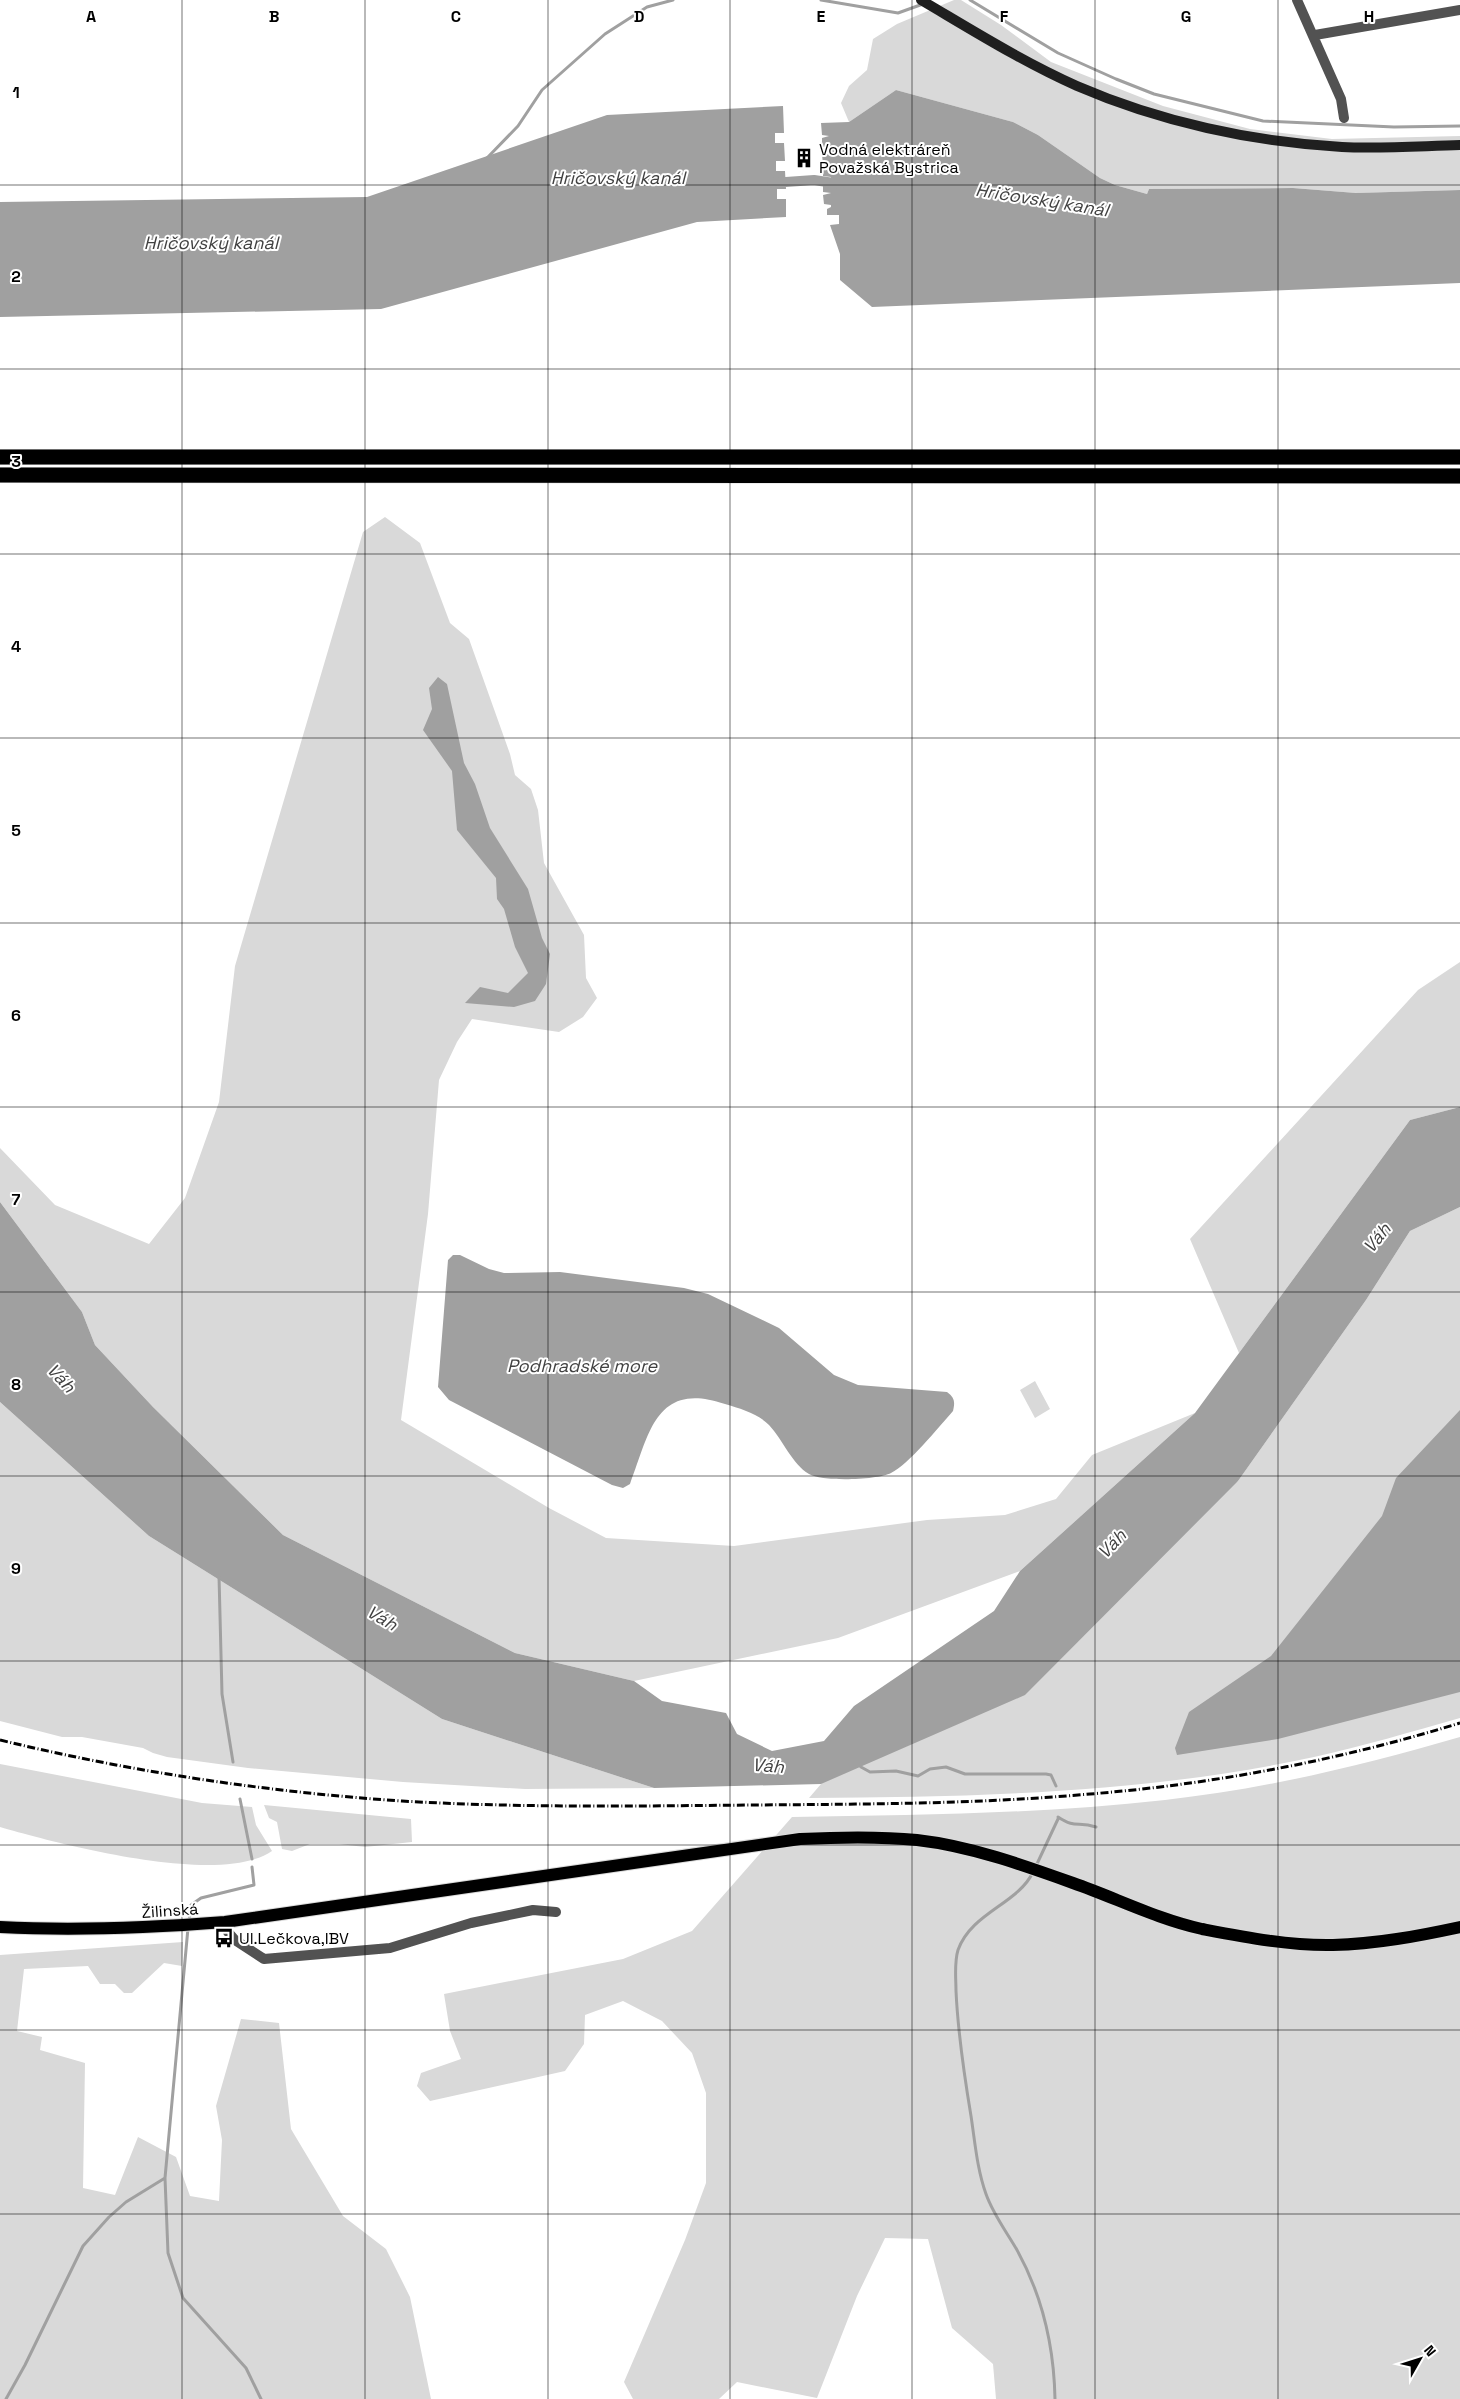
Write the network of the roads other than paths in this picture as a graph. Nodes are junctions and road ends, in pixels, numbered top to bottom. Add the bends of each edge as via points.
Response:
1 (921, 0) edge
2 (1297, 0) edge
3 (1460, 10) edge
4 (1315, 35) junction
5 (1344, 118) dead end
6 (1460, 145) edge
7 (0, 457) edge
8 (1460, 457) edge
9 (0, 476) edge
10 (1460, 476) edge
11 (556, 1912) dead end
12 (224, 1922) junction
13 (0, 1927) edge
14 (1460, 1927) edge

1 - 6 main road via 1047,71 1151,113 1234,134 1342,147
2 - 4 street
3 - 4 street
4 - 5 street via 1341,99
7 - 8 highway
9 - 10 highway
11 - 12 street via 534,1910 471,1923 390,1948 264,1959 235,1940
12 - 13 main road, Žilinská via 152,1929
12 - 14 main road, Žilinská via 790,1840 862,1836 918,1840 960,1848 1012,1862 1168,1919 1266,1940 1332,1945 1403,1939

